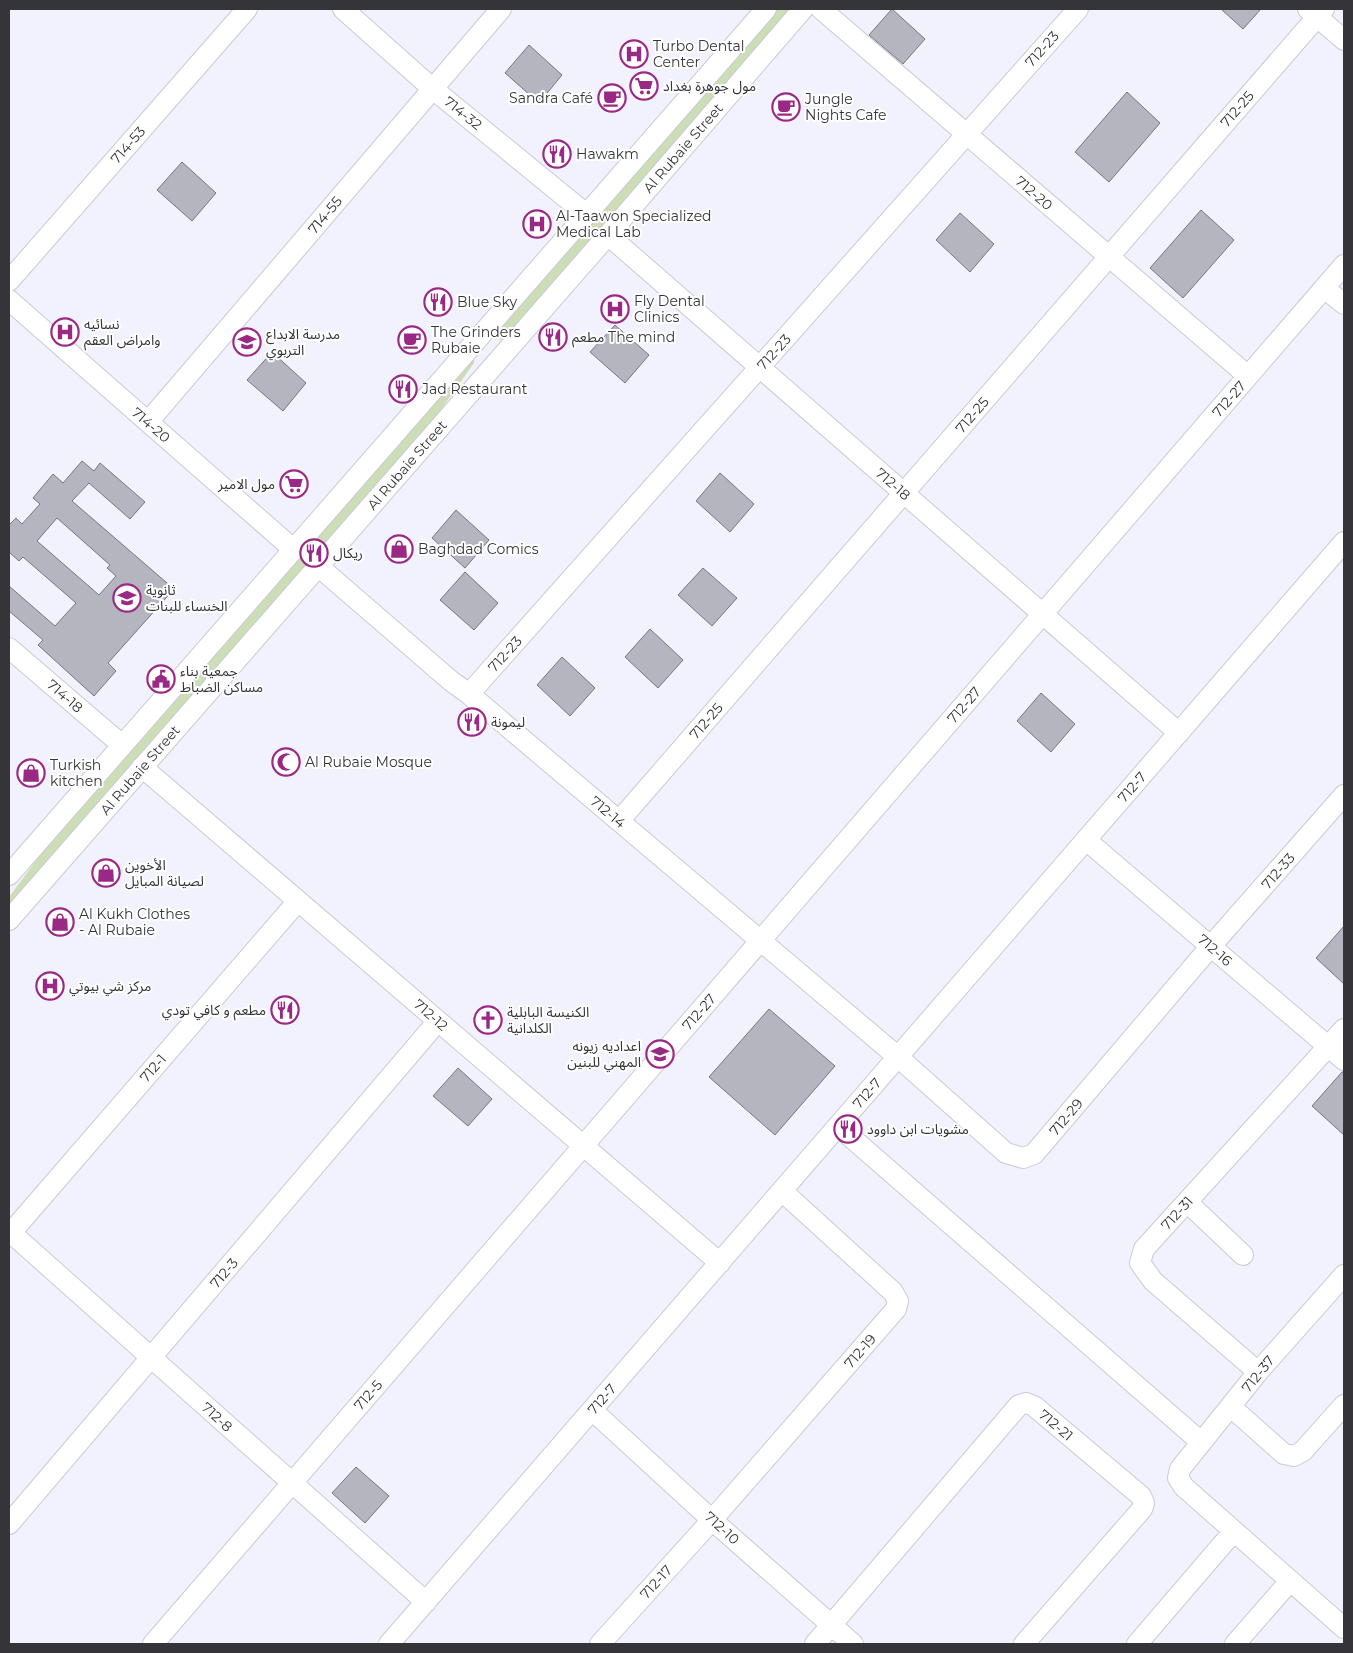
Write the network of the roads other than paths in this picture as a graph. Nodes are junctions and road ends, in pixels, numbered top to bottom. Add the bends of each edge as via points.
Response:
1 (247, 9) edge
2 (343, 9) edge
3 (501, 9) edge
4 (766, 9) edge
5 (803, 9) edge
6 (821, 9) edge
7 (1078, 9) edge
8 (1317, 11) edge
9 (1344, 40) edge
10 (433, 89) junction
11 (967, 134) junction
12 (586, 214) junction
13 (608, 235) junction
14 (1109, 257) junction
15 (1344, 265) edge
16 (9, 282) edge
17 (1324, 288) junction
18 (9, 300) edge
19 (1344, 304) edge
20 (476, 340) junction
21 (500, 359) junction
22 (760, 368) junction
23 (1248, 376) junction
24 (148, 422) junction
25 (904, 493) junction
26 (1343, 548) edge
27 (293, 549) junction
28 (318, 566) junction
29 (1043, 614) junction
30 (9, 648) edge
31 (469, 694) junction
32 (1179, 733) junction
33 (122, 745) junction
34 (142, 767) junction
35 (1344, 795) edge
36 (619, 821) junction
37 (1086, 840) junction
38 (9, 875) edge
39 (298, 901) junction
40 (9, 920) edge
41 (760, 941) junction
42 (1211, 946) junction
43 (438, 1021) junction
44 (1344, 1028) edge
45 (1328, 1047) junction
46 (898, 1057) junction
47 (1344, 1060) edge
48 (838, 1126) junction
49 (584, 1146) junction
50 (782, 1191) junction
51 (1187, 1202) junction
52 (9, 1233) edge
53 (1243, 1255) dead end
54 (720, 1263) junction
55 (1344, 1275) edge
56 (151, 1358) junction
57 (1258, 1372) junction
58 (1344, 1405) edge
59 (1231, 1407) junction
60 (592, 1410) junction
61 (1201, 1442) junction
62 (292, 1483) junction
63 (712, 1520) junction
64 (9, 1524) edge
65 (1234, 1531) junction
66 (1290, 1581) junction
67 (426, 1602) junction
68 (832, 1626) junction
69 (1344, 1628) edge
70 (153, 1644) edge
71 (389, 1644) edge
72 (600, 1644) edge
73 (815, 1644) edge
74 (853, 1644) edge
75 (1024, 1644) edge
76 (1137, 1644) edge
77 (1235, 1644) edge

1 - 16 street, 714-53
2 - 10 street, 714-32
3 - 10 street, 714-55
4 - 12 street
5 - 13 street, Al Rubaie Street
6 - 11 street, 712-20
7 - 11 street, 712-23
8 - 9 street
8 - 14 street, 712-25
10 - 12 street, 714-32
10 - 24 street, 714-55
11 - 14 street, 712-20
11 - 22 street, 712-23
12 - 20 street
13 - 21 street, Al Rubaie Street
13 - 22 street, 712-18
14 - 23 street, 712-20
14 - 25 street, 712-25
15 - 17 street, 712-27
17 - 19 street
17 - 23 street, 712-27
18 - 24 street, 714-20
20 - 21 street
20 - 27 street
21 - 28 street, Al Rubaie Street
22 - 25 street, 712-18
22 - 31 street, 712-23
23 - 29 street, 712-27
24 - 27 street, 714-20
25 - 29 street, 712-18
25 - 36 street, 712-25
26 - 32 street, 712-7
27 - 33 street
28 - 31 street, 712-14
28 - 34 street, Al Rubaie Street
29 - 32 street, 712-18
29 - 41 street, 712-27
30 - 33 street, 714-18
31 - 36 street, 712-14
32 - 37 street, 712-7
33 - 38 street
34 - 39 street, 712-12
34 - 40 street, Al Rubaie Street
35 - 42 street, 712-33
36 - 41 street, 712-14
37 - 42 street, 712-16
37 - 46 street, 712-7
39 - 43 street, 712-12
39 - 52 street, 712-1
41 - 46 street, 712-14
41 - 49 street, 712-27
42 - 45 street, 712-16
42 - 46 street, 712-29 via 1034,1154 1023,1158 1006,1153
43 - 49 street, 712-12
43 - 56 street, 712-3
44 - 45 street
45 - 47 street, 712-16
45 - 51 street, 712-31
46 - 48 street, 712-7
48 - 50 street, 712-7
48 - 61 street
49 - 54 street, 712-12
49 - 62 street, 712-5
50 - 54 street, 712-7
50 - 63 street, 712-19 via 893,1292 898,1301 896,1309
51 - 53 street
51 - 57 street, 712-31 via 1144,1249 1140,1262 1153,1280
52 - 56 street, 712-8
54 - 60 street, 712-7
55 - 57 street, 712-37
56 - 62 street, 712-8
56 - 64 street, 712-3
57 - 59 street, 712-37
58 - 59 street via 1304,1451 1294,1456 1284,1454
59 - 61 street, 712-37
60 - 63 street, 712-10
60 - 67 street, 712-7
61 - 65 street, 712-37 via 1180,1468 1178,1478
62 - 67 street, 712-8
62 - 70 street, 712-5
63 - 68 street, 712-10
63 - 72 street, 712-17
65 - 66 street
65 - 76 street
66 - 69 street
66 - 77 street
67 - 71 street, 712-7
68 - 73 street
68 - 74 street, 712-10
68 - 75 street, 712-21 via 1019,1405 1026,1403 1034,1406 1141,1496 1144,1503 1142,1510

